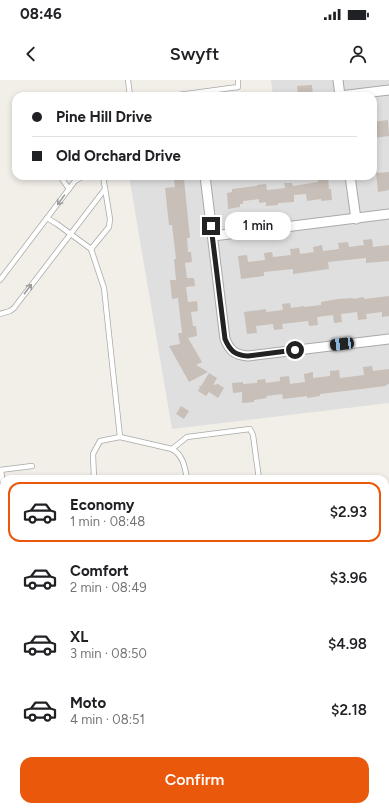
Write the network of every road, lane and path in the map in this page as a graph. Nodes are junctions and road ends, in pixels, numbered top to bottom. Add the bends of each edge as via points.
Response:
1 (128, 80) edge
2 (238, 80) edge
3 (338, 80) edge
4 (389, 90) edge
5 (130, 92) edge
6 (201, 92) edge
7 (340, 92) edge
8 (373, 92) edge
9 (63, 180) edge
10 (77, 180) edge
11 (104, 180) edge
12 (205, 180) edge
13 (351, 180) edge
14 (69, 189) junction
15 (105, 189) junction
16 (389, 214) edge
17 (47, 218) junction
18 (356, 219) junction
19 (70, 234) junction
20 (212, 236) junction
21 (92, 249) junction
22 (0, 280) edge
23 (0, 314) edge
24 (389, 338) edge
25 (120, 437) junction
26 (172, 449) junction
27 (32, 466) dead end
28 (1, 470) edge
29 (94, 475) edge
30 (186, 475) edge
31 (258, 475) edge

1 - 5 lane
2 - 6 lane via 238,87
3 - 7 street
4 - 8 street
9 - 14 lane
10 - 14 lane
11 - 15 lane
12 - 20 street
13 - 18 street
14 -> 17 lane
15 - 19 lane
15 - 21 lane via 110,220
16 - 18 street
17 - 19 lane
17 - 22 lane
18 - 20 street
19 - 21 lane
23 -> 19 lane via 14,308
20 - 24 street via 225,339 234,352 248,356
21 - 25 lane via 104,288
25 - 26 lane
25 - 29 lane via 100,441 93,454
26 - 30 lane via 177,452 185,466
26 - 31 lane via 187,437 250,429
27 - 28 lane

